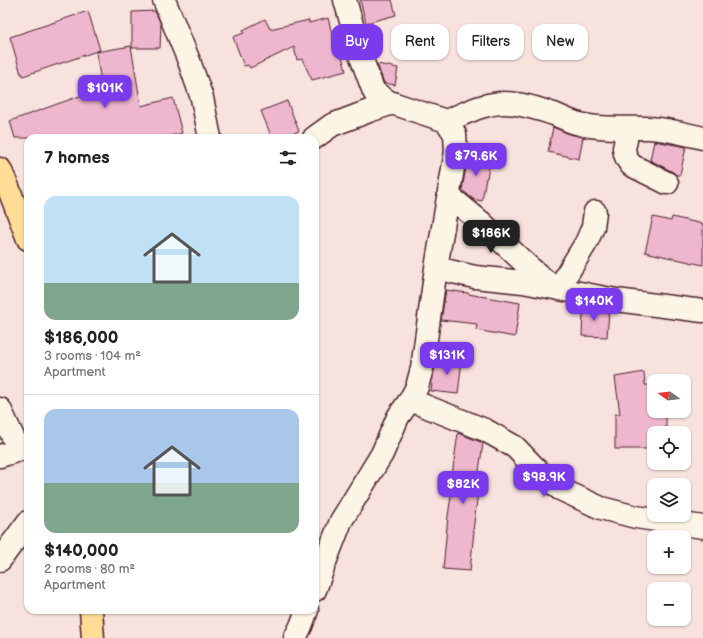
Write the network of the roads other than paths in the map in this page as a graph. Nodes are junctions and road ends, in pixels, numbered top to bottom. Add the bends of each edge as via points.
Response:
1 (164, 0) edge
2 (345, 0) edge
3 (393, 103) junction
4 (446, 121) junction
5 (621, 128) junction
6 (209, 134) edge
7 (319, 135) edge
8 (703, 138) edge
9 (0, 170) edge
10 (667, 183) dead end
11 (449, 196) junction
12 (595, 212) dead end
13 (24, 229) edge
14 (436, 268) junction
15 (557, 289) junction
16 (703, 312) edge
17 (410, 400) junction
18 (0, 409) edge
19 (16, 451) edge
20 (24, 527) edge
21 (703, 528) edge
22 (0, 560) edge
23 (319, 579) edge
24 (91, 614) edge
25 (306, 614) edge
26 (93, 638) edge
27 (295, 638) edge

1 - 6 street via 202,98
2 - 3 street via 374,92
3 - 4 street
3 - 7 street via 332,126
4 - 5 street via 485,106 514,103 576,123
4 - 11 street via 455,134 456,151
5 - 8 street via 663,129
5 - 10 street via 626,140 625,154 631,165
9 - 13 main road
11 - 14 street
11 - 15 street
12 - 15 street via 593,228 586,243
14 - 15 street via 475,277 523,282
14 - 17 street via 422,368
15 - 16 street
17 - 21 street via 485,430 515,447 560,490 601,508 636,517
17 - 23 street via 398,417 382,454 341,522
18 - 19 street
20 - 22 street
24 - 26 main road
25 - 27 street

